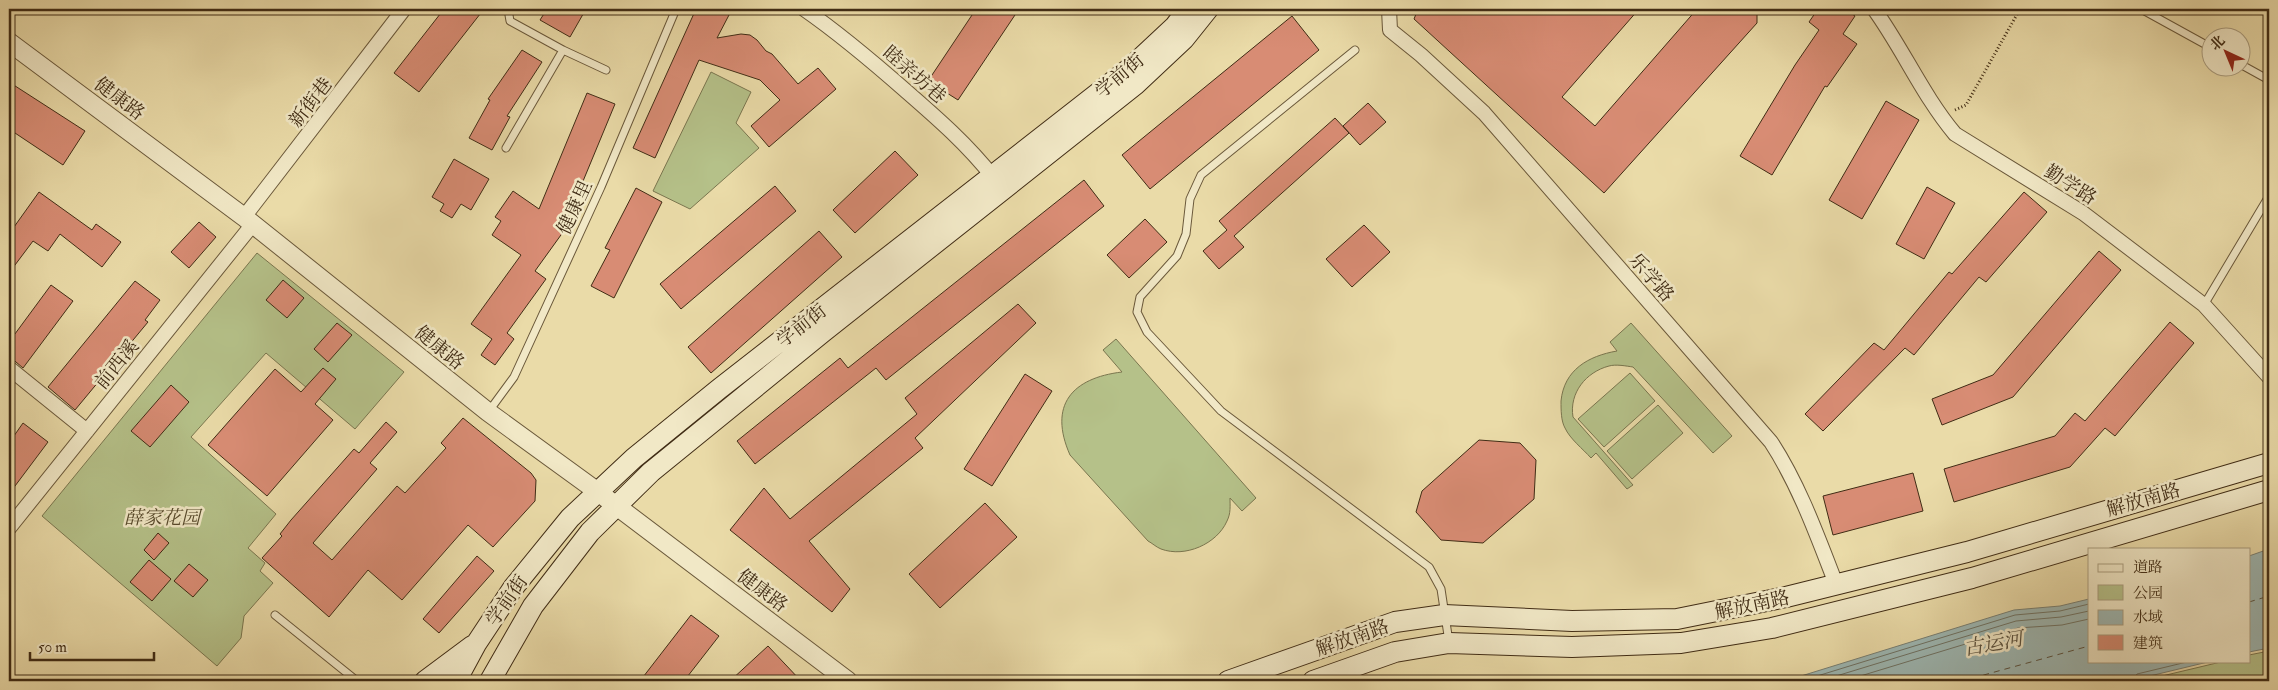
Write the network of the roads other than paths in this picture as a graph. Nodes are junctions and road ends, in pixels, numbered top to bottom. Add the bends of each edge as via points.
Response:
1 (404, 9) edge
2 (508, 9) edge
3 (676, 9) edge
4 (804, 9) edge
5 (1188, 9) edge
6 (1208, 9) edge
7 (1389, 9) edge
8 (1874, 9) edge
9 (2141, 9) edge
10 (9, 42) edge
11 (2200, 42) edge
12 (563, 50) junction
13 (1355, 50) dead end
14 (606, 70) dead end
15 (2250, 70) edge
16 (2269, 80) edge
17 (506, 148) dead end
18 (992, 177) junction
19 (2269, 196) edge
20 (248, 220) junction
21 (2204, 305) junction
22 (9, 368) edge
23 (2269, 377) edge
24 (488, 412) junction
25 (87, 431) junction
26 (2269, 462) edge
27 (2269, 490) edge
28 (598, 492) junction
29 (616, 506) junction
30 (9, 528) edge
31 (1836, 584) junction
32 (1444, 614) junction
33 (275, 615) dead end
34 (1449, 643) junction
35 (476, 644) junction
36 (357, 681) edge
37 (425, 681) edge
38 (456, 681) edge
39 (490, 681) edge
40 (848, 681) edge
41 (1228, 681) edge
42 (1313, 681) edge

1 - 20 street, 新街巷
2 - 12 lane via 510,21
3 - 24 lane, 健康里 via 601,187 518,368
4 - 18 street, 睦亲坊巷 via 844,37 950,130
5 - 18 main road, 学前街 via 1175,26 1128,69
6 - 29 main road, 学前街 via 1184,39 1135,85 815,338 651,472
7 - 31 street, 乐学路 via 1390,30 1484,113 1771,442 1804,504
8 - 21 street, 勤学路 via 1940,117 1955,134 2083,213
9 - 11 lane
10 - 20 street, 健康路
12 - 14 lane
12 - 17 lane
13 - 32 lane via 1201,175 1190,199 1186,234 1177,256 1140,297 1137,312 1147,332 1221,412 1428,566 1441,589
15 - 16 lane
18 - 28 main road, 学前街 via 719,389 634,458
19 - 21 lane
20 - 24 street, 健康路
20 - 25 street, 前西溪
21 - 23 street, 勤学路
22 - 25 street
24 - 28 street, 健康路
25 - 30 street, 前西溪
26 - 31 main road, 解放南路 via 1967,552
27 - 34 main road, 解放南路 via 1972,578 1772,628 1681,643 1572,647
28 - 29 street, 健康路
28 - 35 main road, 学前街 via 570,518 513,588
29 - 39 main road, 学前街 via 590,532 533,606
29 - 40 street, 健康路
31 - 32 main road, 解放南路 via 1677,619 1572,621
32 - 34 lane
32 - 41 main road, 解放南路 via 1395,622
33 - 36 lane
34 - 42 main road, 解放南路 via 1396,652
35 - 37 main road
35 - 38 main road, 学前街

